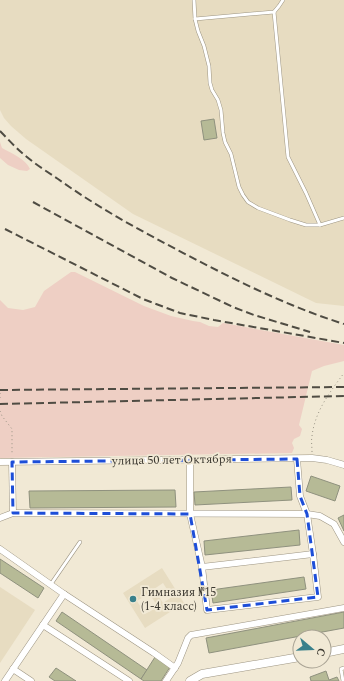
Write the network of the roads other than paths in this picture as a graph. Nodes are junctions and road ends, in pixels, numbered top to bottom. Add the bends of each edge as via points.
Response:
1 (194, 0) edge
2 (283, 0) edge
3 (274, 12) junction
4 (195, 18) junction
5 (344, 218) edge
6 (320, 225) junction
7 (297, 459) junction
8 (190, 460) junction
9 (0, 462) edge
10 (12, 462) junction
11 (344, 465) edge
12 (13, 513) junction
13 (190, 514) junction
14 (307, 514) junction
15 (0, 518) edge
16 (80, 542) dead end
17 (344, 542) edge
18 (0, 549) edge
19 (313, 554) junction
20 (202, 567) junction
21 (51, 584) junction
22 (64, 594) junction
23 (344, 608) edge
24 (43, 625) junction
25 (344, 649) edge
26 (332, 651) edge
27 (292, 658) edge
28 (175, 668) junction
29 (344, 668) edge
30 (13, 669) junction
31 (5, 681) edge
32 (31, 681) edge
33 (129, 681) edge
34 (166, 681) edge
35 (190, 681) edge
36 (343, 681) edge

1 - 4 lane
2 - 3 lane
3 - 4 lane
3 - 6 lane via 288,157
4 - 6 lane via 209,66 210,83 221,110 223,132 242,195 248,202 273,214 306,225
5 - 6 lane
7 - 8 street, улица 50 лет Октября
7 - 11 street, улица 50 лет Октября via 312,458
7 - 14 street via 300,496
8 - 10 street, улица 50 лет Октября
8 - 13 street
9 - 10 street, улица 50 лет Октября
10 - 12 street
12 - 13 street
12 - 15 street
13 - 14 street
13 - 20 street
14 - 17 street via 320,516 334,524
14 - 19 street
16 - 21 lane
18 - 21 street
19 - 20 street
19 - 20 street via 318,596 208,610
21 - 22 street
22 - 24 street
22 - 28 street
23 - 28 street via 191,635
24 - 30 street
24 - 33 street
25 - 26 street
27 - 35 street via 202,674
28 - 34 street
29 - 36 lane via 341,669
30 - 31 street
30 - 32 street

